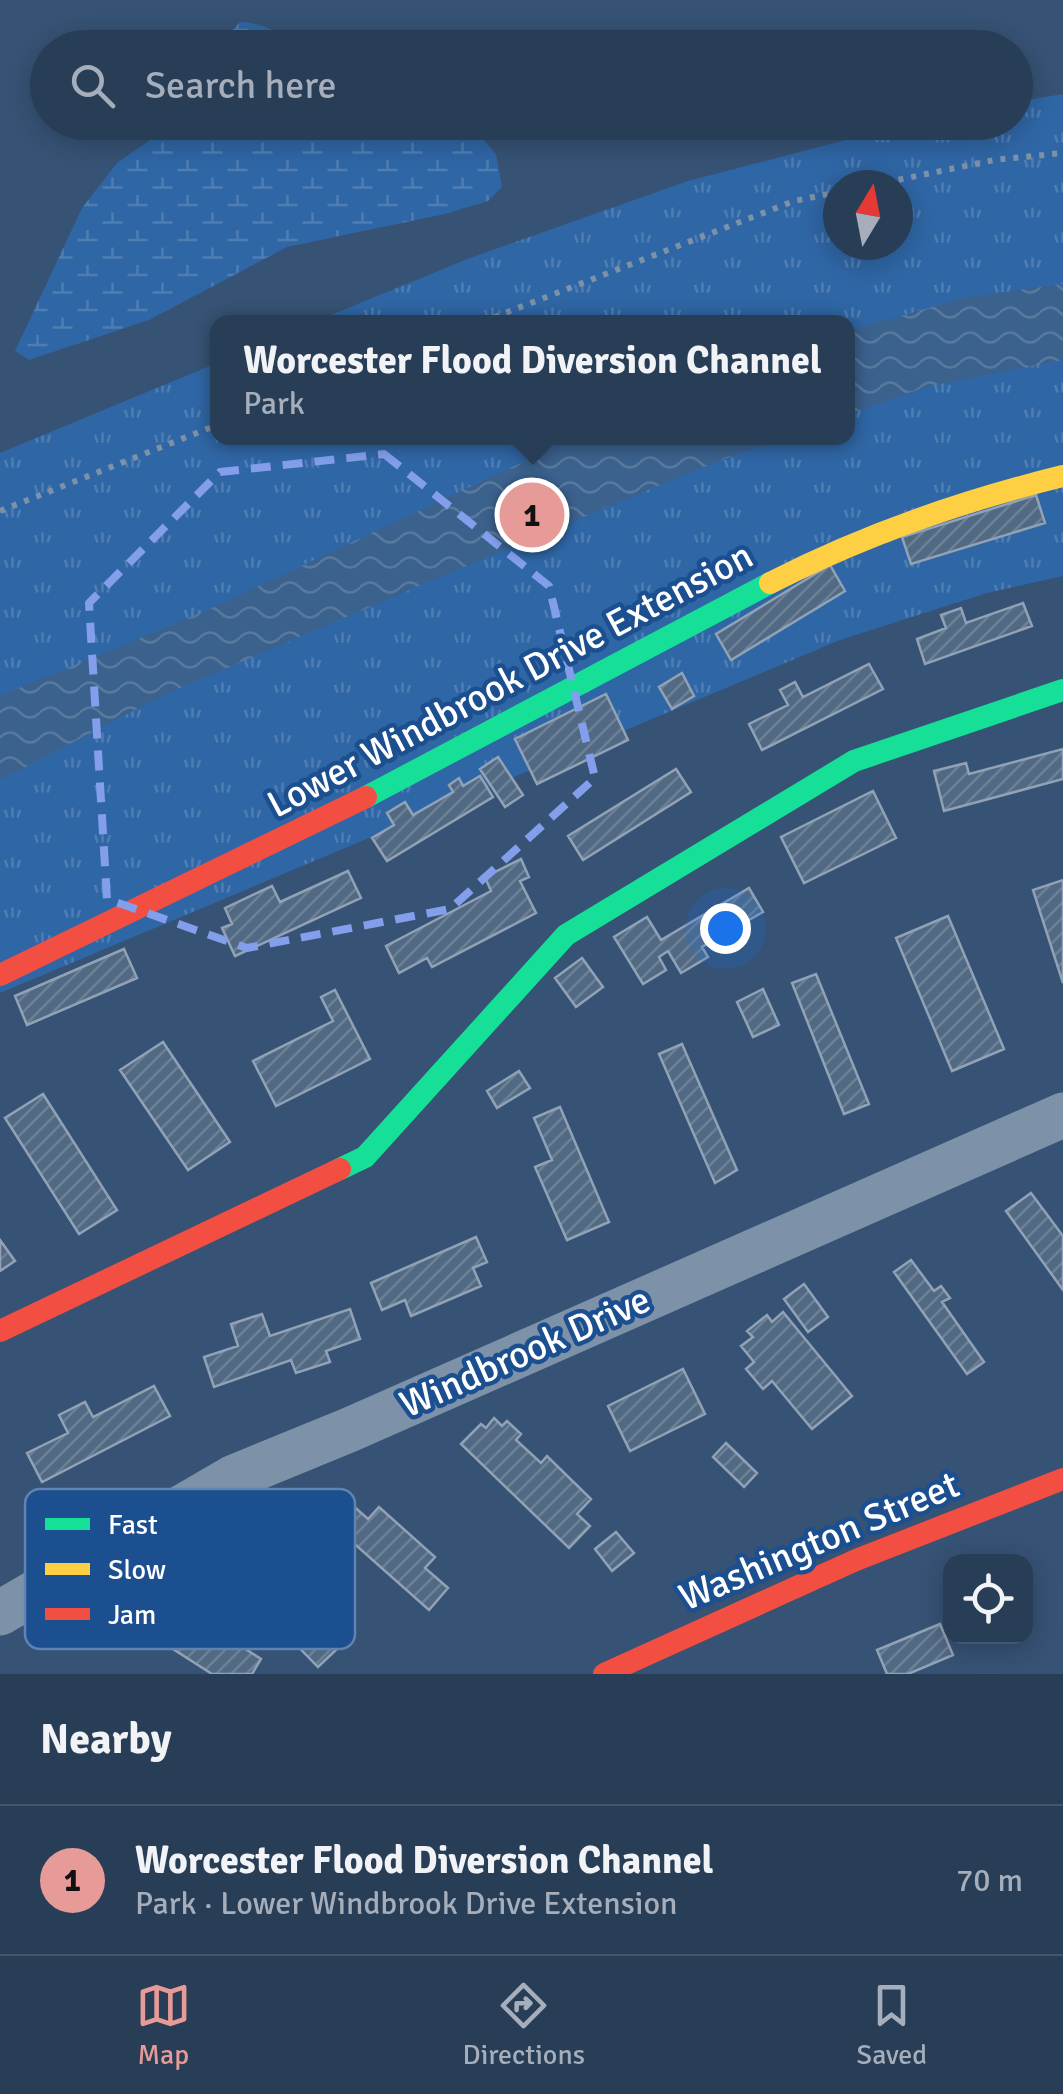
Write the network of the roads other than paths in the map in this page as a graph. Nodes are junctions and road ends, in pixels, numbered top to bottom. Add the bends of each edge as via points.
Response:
1 (1063, 476) edge
2 (1063, 690) edge
3 (0, 975) edge
4 (1063, 1115) edge
5 (0, 1330) edge
6 (1063, 1479) edge
7 (213, 1489) edge
8 (25, 1598) edge
9 (0, 1613) edge
10 (604, 1674) edge

1 - 3 street, Lower Windbrook Drive Extension via 932,511 797,567 241,862
2 - 5 street via 854,761 566,935 365,1156
4 - 7 street, Windbrook Drive
6 - 10 street, Washington Street via 873,1553
8 - 9 street, Windbrook Drive

